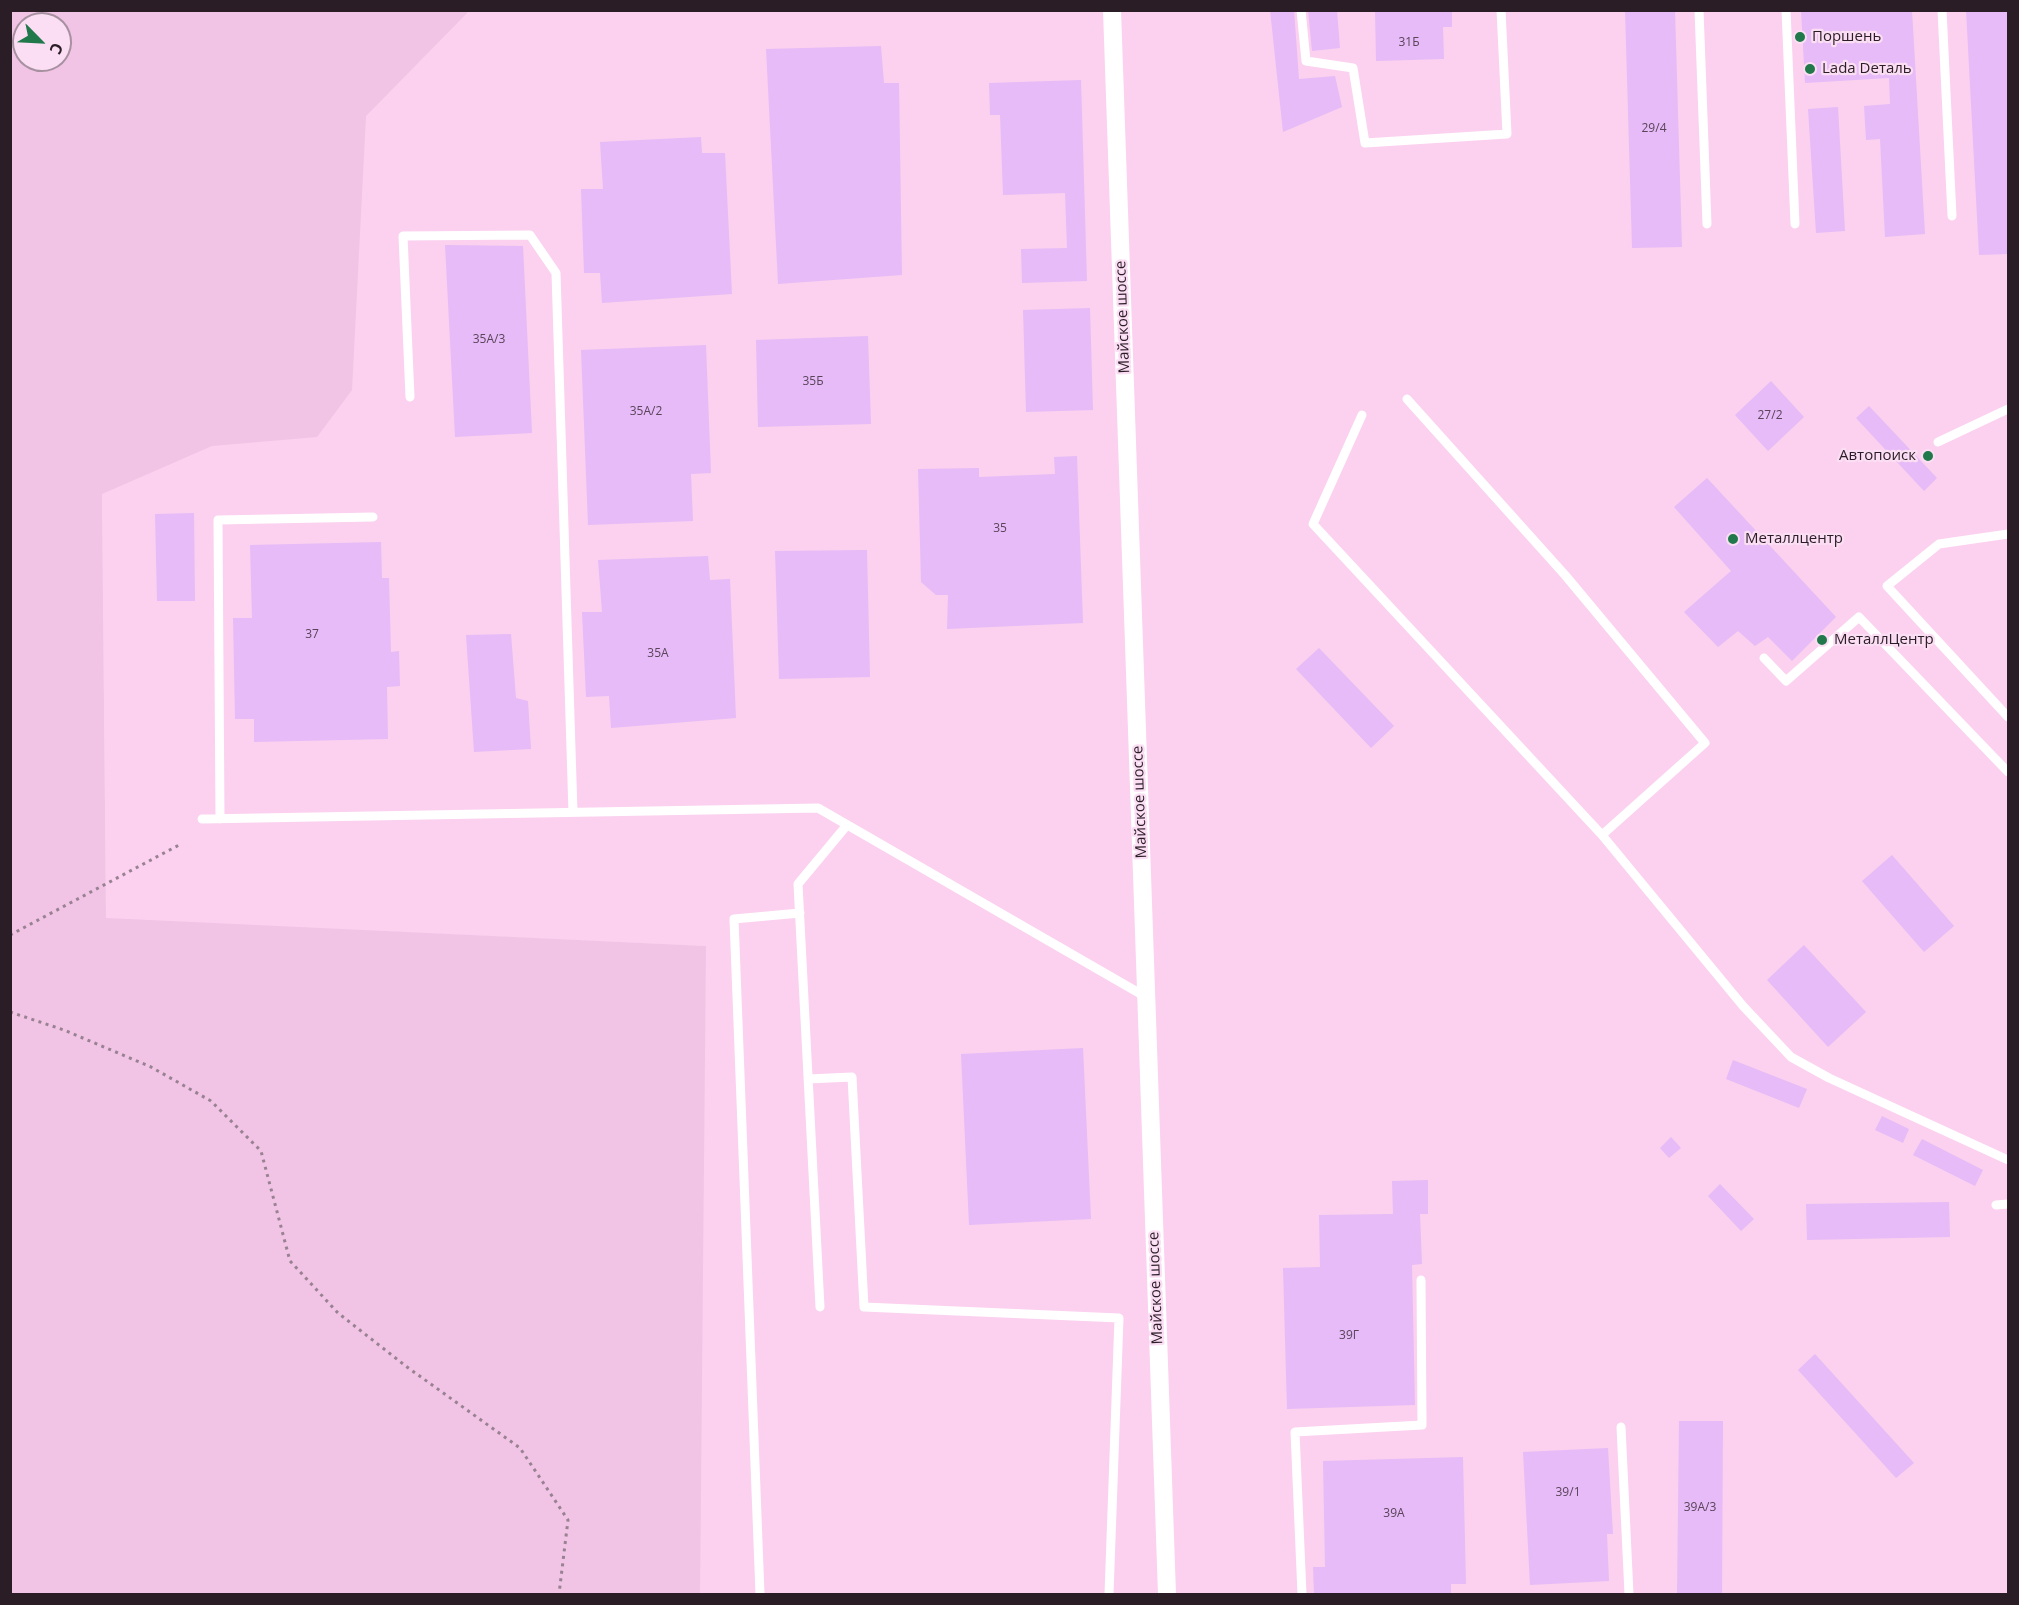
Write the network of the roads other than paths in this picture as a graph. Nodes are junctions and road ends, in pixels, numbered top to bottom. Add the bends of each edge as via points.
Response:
1 (1112, 10) edge
2 (1301, 10) edge
3 (1501, 10) edge
4 (1699, 10) edge
5 (1786, 10) edge
6 (1942, 10) edge
7 (1952, 216) dead end
8 (1707, 224) dead end
9 (1796, 224) dead end
10 (410, 397) dead end
11 (1407, 399) dead end
12 (2008, 409) edge
13 (1362, 415) dead end
14 (1938, 442) dead end
15 (373, 517) dead end
16 (2008, 534) edge
17 (1764, 658) dead end
18 (2008, 717) edge
19 (2008, 772) edge
20 (573, 812) junction
21 (202, 819) dead end
22 (220, 819) junction
23 (847, 825) junction
24 (1602, 835) junction
25 (800, 913) junction
26 (1146, 997) junction
27 (808, 1079) junction
28 (2008, 1160) edge
29 (2008, 1204) edge
30 (1996, 1205) dead end
31 (1421, 1280) dead end
32 (820, 1307) dead end
33 (1622, 1427) dead end
34 (760, 1594) edge
35 (1109, 1594) edge
36 (1167, 1594) edge
37 (1302, 1594) edge
38 (1629, 1594) edge

1 - 26 street, Майское шоссе
2 - 3 lane via 1306,61 1353,68 1365,143 1507,134
4 - 8 lane
5 - 9 lane
6 - 7 lane
10 - 20 lane via 403,236 530,236 556,273
11 - 24 lane via 1565,575 1705,743
12 - 14 lane
13 - 24 lane via 1313,524
15 - 22 lane via 218,520
16 - 18 lane via 1939,544 1887,586
17 - 19 lane via 1786,681 1859,617
20 - 22 lane
20 - 23 lane via 818,808
21 - 22 lane
23 - 25 lane via 798,884
23 - 26 lane
24 - 28 lane via 1743,1006 1791,1057
25 - 27 lane
25 - 34 lane via 734,919
26 - 36 street, Майское шоссе
27 - 32 lane
27 - 35 lane via 852,1077 864,1307 1119,1318
29 - 30 lane
31 - 37 lane via 1422,1425 1295,1432
33 - 38 lane

